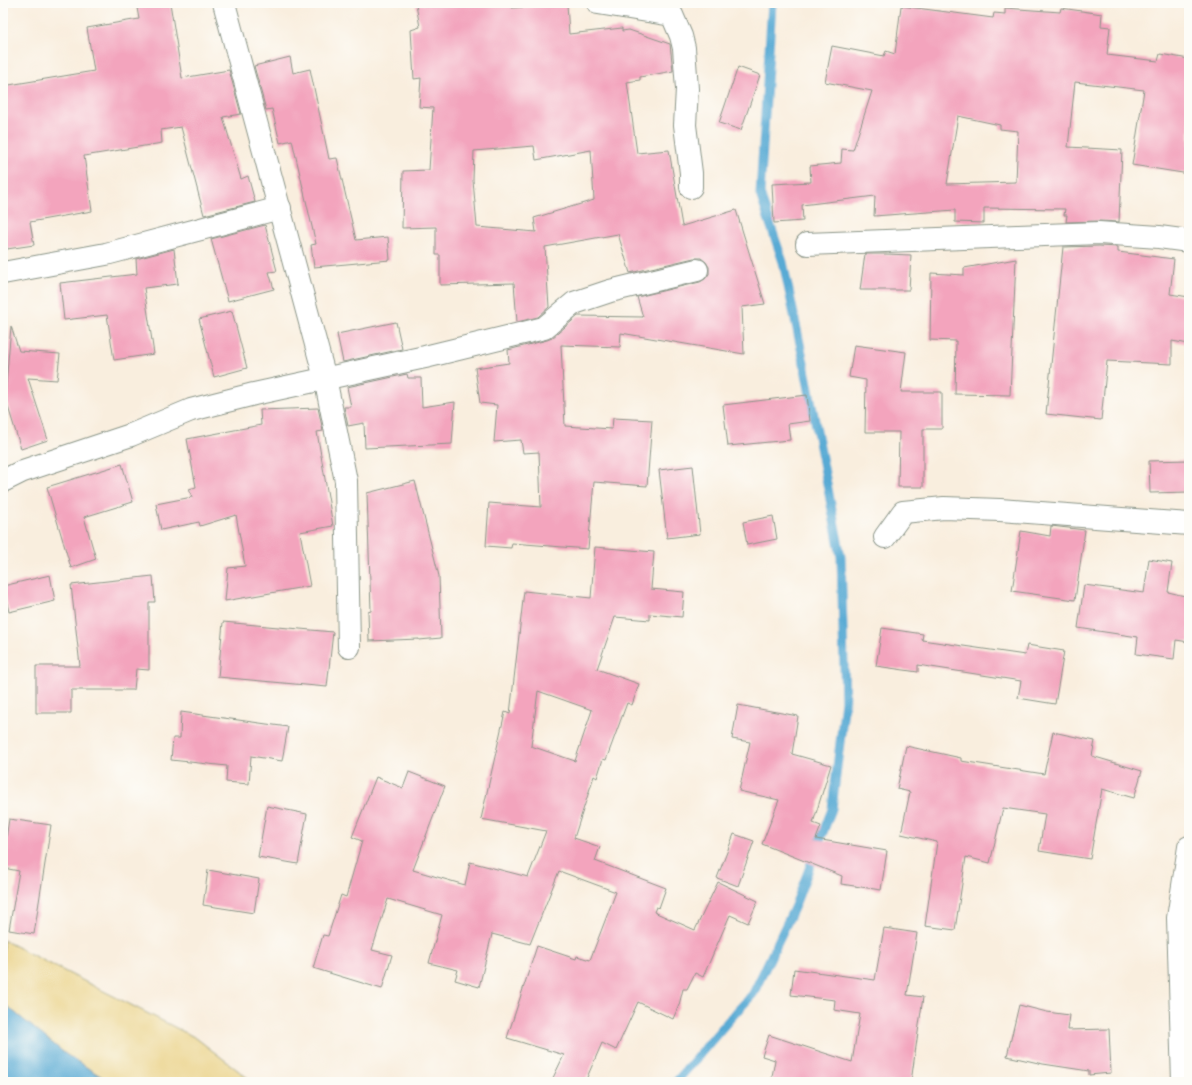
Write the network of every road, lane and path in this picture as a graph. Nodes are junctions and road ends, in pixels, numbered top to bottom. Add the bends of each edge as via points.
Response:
1 (224, 3) edge
2 (598, 3) edge
3 (691, 187) dead end
4 (280, 208) junction
5 (1189, 241) edge
6 (807, 244) dead end
7 (697, 270) dead end
8 (3, 273) edge
9 (325, 378) junction
10 (3, 481) edge
11 (1189, 524) edge
12 (885, 537) dead end
13 (349, 647) dead end
14 (1189, 847) edge
15 (1183, 1082) edge

1 - 4 street
2 - 3 street via 672,15 684,48 687,89 685,125
4 - 8 street via 106,254
4 - 9 street
5 - 6 street via 1099,233
7 - 9 street via 610,291 574,304 544,328
9 - 10 street via 191,410 131,435 23,471
9 - 13 street via 346,481
11 - 12 street via 944,508 903,512
14 - 15 street via 1178,918

